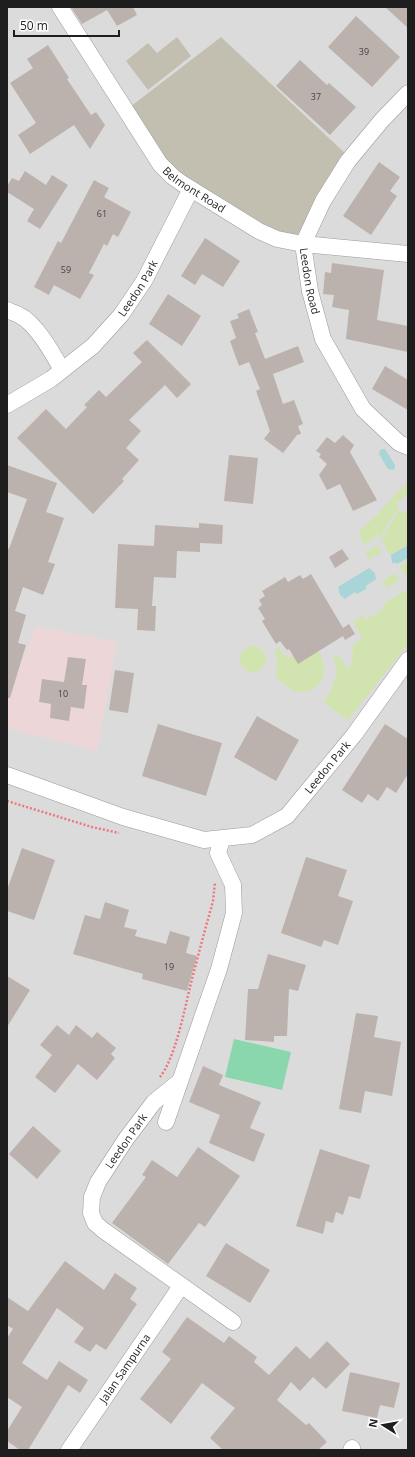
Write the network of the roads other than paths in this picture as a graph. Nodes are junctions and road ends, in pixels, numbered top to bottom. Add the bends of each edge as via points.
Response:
1 (60, 7) edge
2 (408, 93) edge
3 (191, 189) junction
4 (303, 244) junction
5 (408, 254) edge
6 (7, 310) edge
7 (62, 370) junction
8 (7, 405) edge
9 (408, 447) edge
10 (408, 660) edge
11 (7, 775) edge
12 (222, 839) junction
13 (180, 1081) junction
14 (166, 1122) dead end
15 (181, 1286) junction
16 (233, 1322) dead end
17 (69, 1450) edge

1 - 3 street, Belmont Road via 160,164
2 - 4 street, Leedon Road via 348,161 323,202
3 - 4 street, Belmont Road via 259,231 277,239
3 - 7 street, Leedon Park via 144,281 121,315 93,346
4 - 5 street, Belmont Road
4 - 9 street, Leedon Road via 310,291 323,339 363,409
6 - 7 street via 20,315 30,323
7 - 8 street, Leedon Park
10 - 12 street, Leedon Park via 354,735 287,816 252,835
11 - 12 street, Leedon Park via 123,817 204,840
12 - 13 street via 218,853 233,885 234,913 219,968
13 - 14 street
13 - 15 street, Leedon Park via 154,1102 126,1139 98,1182 92,1197 91,1213 95,1223
15 - 16 street
15 - 17 street, Jalan Sampurna

